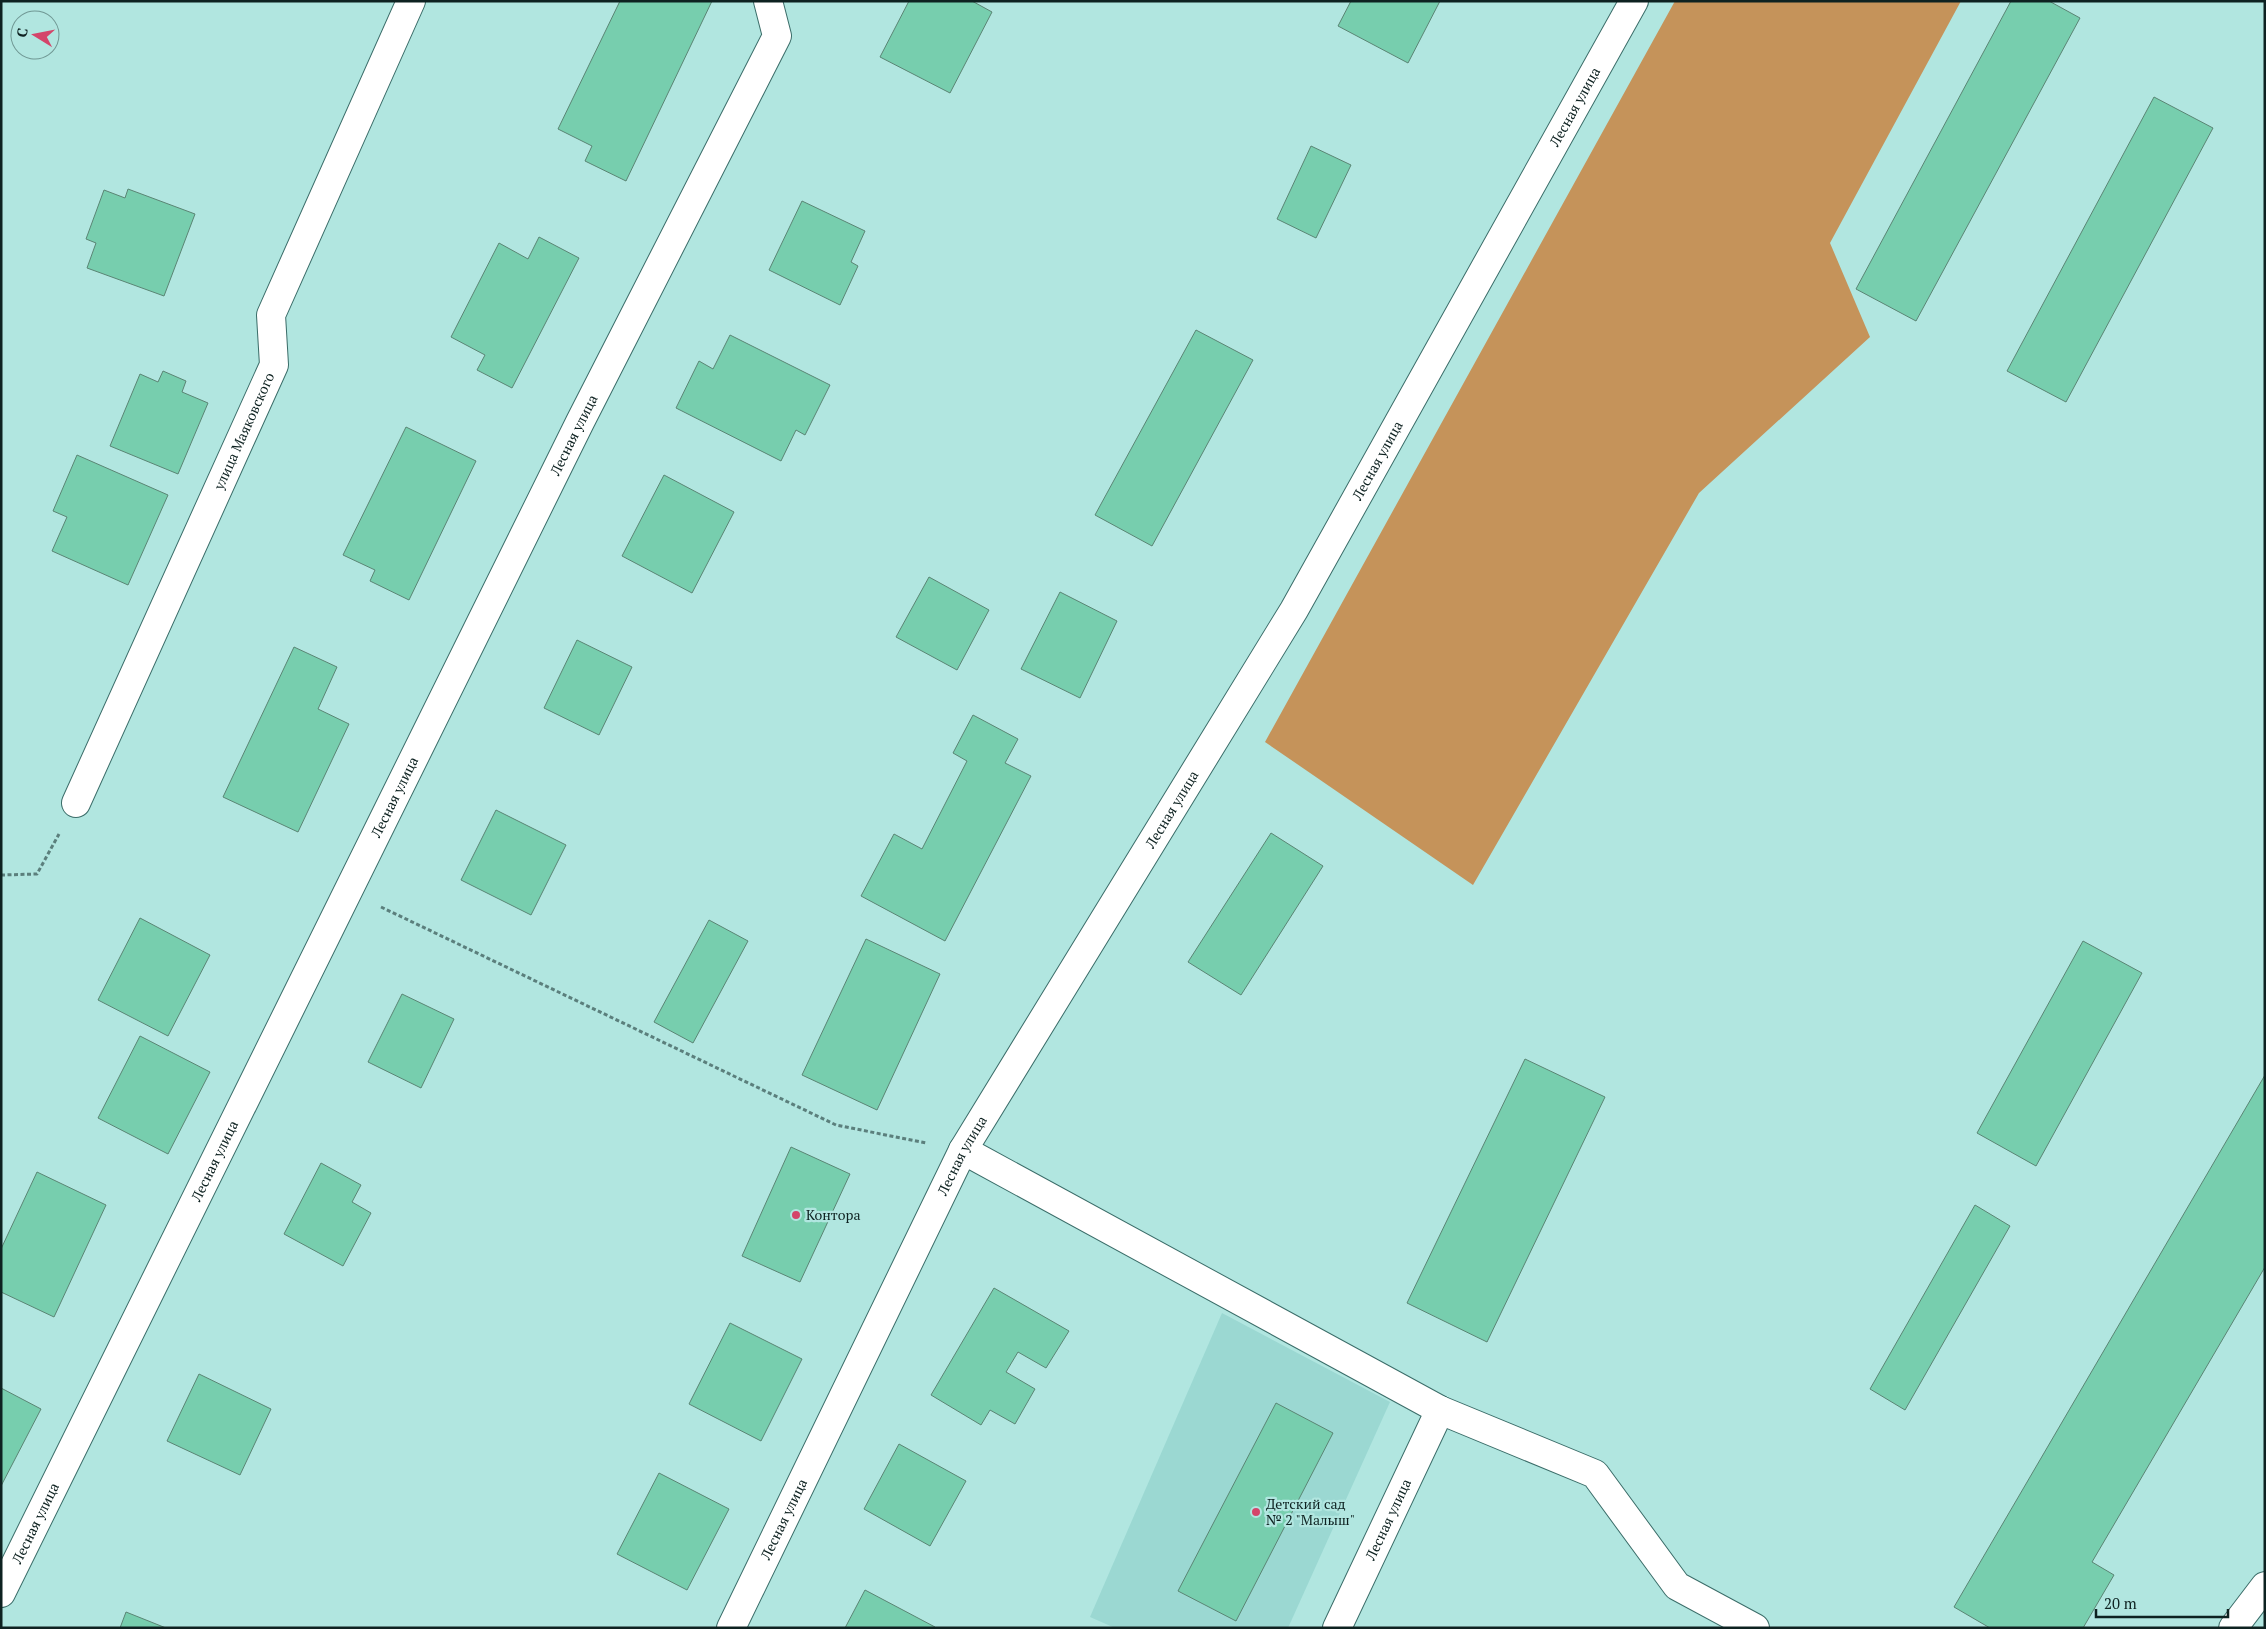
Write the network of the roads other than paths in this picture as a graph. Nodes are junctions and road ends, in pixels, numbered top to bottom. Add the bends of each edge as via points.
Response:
1 (411, 1) edge
2 (768, 1) edge
3 (1634, 1) edge
4 (76, 803) road end
5 (963, 1150) junction
6 (1440, 1410) junction
7 (2265, 1586) edge
8 (1, 1593) edge
9 (731, 1628) edge
10 (1338, 1628) edge
11 (1755, 1628) edge
12 (2234, 1628) edge

1 - 4 street, улица Маяковского via 271,315 274,366
2 - 8 street, Лесная улица via 777,36 580,422
3 - 5 street, Лесная улица via 1294,610
5 - 6 street
5 - 9 street, Лесная улица
6 - 10 street, Лесная улица
6 - 11 street via 1595,1474 1677,1586
7 - 12 street

